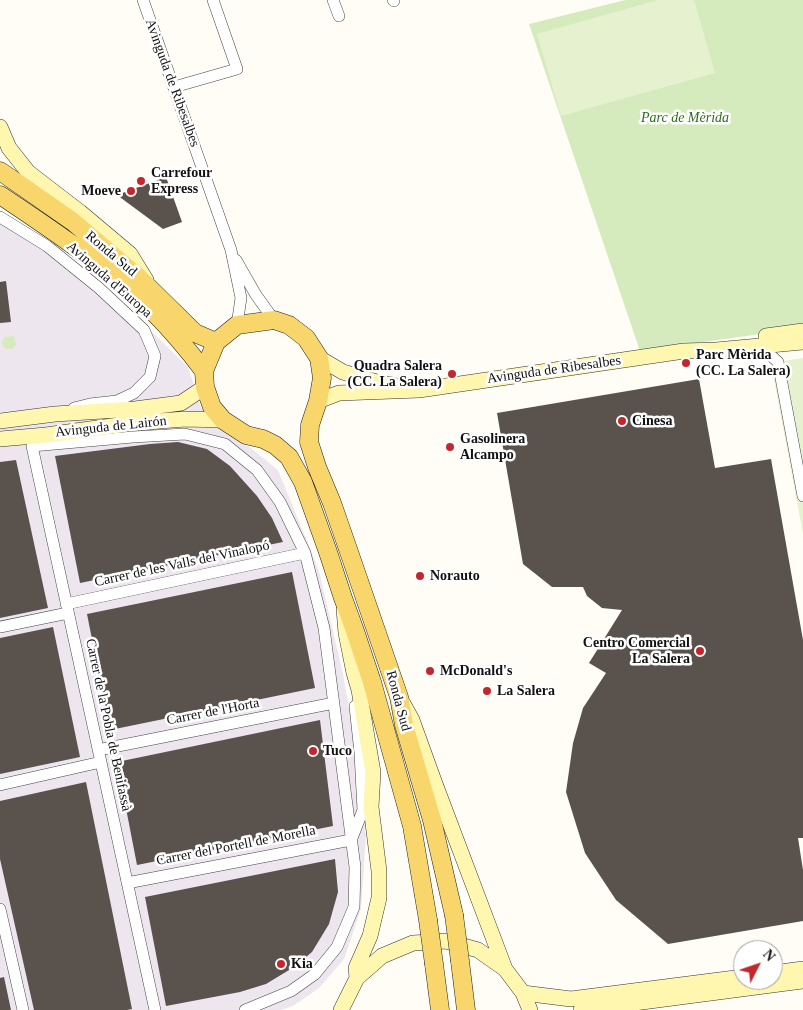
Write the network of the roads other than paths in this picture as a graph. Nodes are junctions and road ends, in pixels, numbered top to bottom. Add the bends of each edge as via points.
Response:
1 (143, 0) edge
2 (213, 0) edge
3 (333, 0) edge
4 (339, 16) dead end
5 (174, 88) junction
6 (0, 127) edge
7 (0, 171) edge
8 (0, 195) edge
9 (0, 217) edge
10 (231, 250) junction
11 (152, 290) junction
12 (274, 320) junction
13 (237, 325) junction
14 (803, 331) edge
15 (803, 338) edge
16 (216, 342) junction
17 (803, 342) edge
18 (772, 347) junction
19 (688, 351) junction
20 (319, 358) junction
21 (778, 362) junction
22 (205, 379) junction
23 (419, 390) junction
24 (318, 401) junction
25 (55, 414) junction
26 (223, 420) junction
27 (0, 421) edge
28 (0, 439) edge
29 (32, 446) joint
30 (803, 496) edge
31 (305, 553) junction
32 (342, 598) junction
33 (67, 608) junction
34 (0, 627) edge
35 (354, 673) junction
36 (399, 697) junction
37 (334, 703) junction
38 (98, 750) junction
39 (101, 762) junction
40 (0, 785) edge
41 (351, 840) junction
42 (127, 883) junction
43 (0, 909) edge
44 (505, 969) junction
45 (803, 969) edge
46 (783, 972) edge
47 (358, 978) junction
48 (733, 978) edge
49 (803, 980) edge
50 (523, 993) junction
51 (678, 997) junction
52 (466, 1006) edge
53 (439, 1008) edge
54 (340, 1009) edge
55 (23, 1010) edge
56 (155, 1010) edge
57 (245, 1010) edge
58 (530, 1010) edge
59 (581, 1010) edge
60 (648, 1010) edge

1 - 5 street, Avinguda de Ribesalbes
2 - 5 street via 237,69
3 - 4 street
5 - 10 street, Avinguda de Ribesalbes
6 - 11 main road via 9,148 28,172 130,254
7 - 11 main road, Ronda Sud via 72,221
8 - 22 main road, Ronda Sud via 91,258 132,292 186,346
9 - 25 street, Avinguda d'Europa via 47,246 99,288 144,330 155,356 150,378 134,393 117,401 90,404
10 - 12 street, Avinguda de Ribesalbes
10 - 13 street, Avinguda de Ribesalbes via 241,298
11 - 16 main road, Ronda Sud via 195,333
12 - 13 main road
12 - 20 main road via 290,326 306,338
13 - 16 main road
14 - 19 main road, Avinguda de Ribesalbes via 718,343
15 - 18 street, Avinguda de Ribesalbes via 786,340
16 - 22 main road
17 - 18 main road, Avinguda de Ribesalbes
18 - 19 main road, Avinguda de Ribesalbes
18 - 21 street
18 - 21 street
19 - 23 main road, Avinguda de Ribesalbes
20 - 23 main road, Avinguda de Ribesalbes via 344,372
20 - 24 main road, Ronda Sud via 322,378
21 - 30 street
22 - 25 main road, Avinguda de Lairón via 181,403
22 - 26 main road, Ronda Sud via 212,407
23 - 24 main road, Avinguda de Ribesalbes via 339,393
24 - 36 main road, Ronda Sud via 310,425 309,442
25 - 27 main road, Avinguda de Lairón
26 - 28 main road, Avinguda de Lairón via 134,423
26 - 32 main road, Ronda Sud via 246,435 275,445 289,457 303,482
29 - 31 street, Avinguda de Lairón via 185,434 225,444 256,470 280,502
29 - 33 street, Carrer de la Pobla de Benifassà
31 - 33 street, Carrer de les Valls del Vinalopó
31 - 37 street via 324,628
32 - 35 main road
32 - 53 main road, Ronda Sud, bridge via 372,682 412,826
33 - 34 street, Carrer de les Valls del Vinalopó
33 - 38 street, Carrer de la Pobla de Benifassà
35 - 41 street via 363,810
35 - 47 main road via 373,772 371,807 379,880 379,898 370,936 356,968
36 - 44 main road via 412,720
36 - 52 main road, Ronda Sud, bridge via 454,914
37 - 38 street, Carrer de l'Horta
37 - 41 street
38 - 39 street, Carrer de la Pobla de Benifassà
39 - 40 street
39 - 42 street, Carrer de la Pobla de Benifassà
41 - 42 street, Carrer del Portell de Morella
41 - 57 street via 355,867 354,907 337,947 315,974 291,991
42 - 56 street, Carrer de la Pobla de Benifassà
43 - 55 street
44 - 47 main road via 478,950 446,941 413,943 382,956
44 - 50 main road
45 - 46 main road
47 - 54 main road
48 - 50 main road via 571,999
49 - 51 main road
50 - 58 main road
51 - 59 main road
51 - 60 main road

